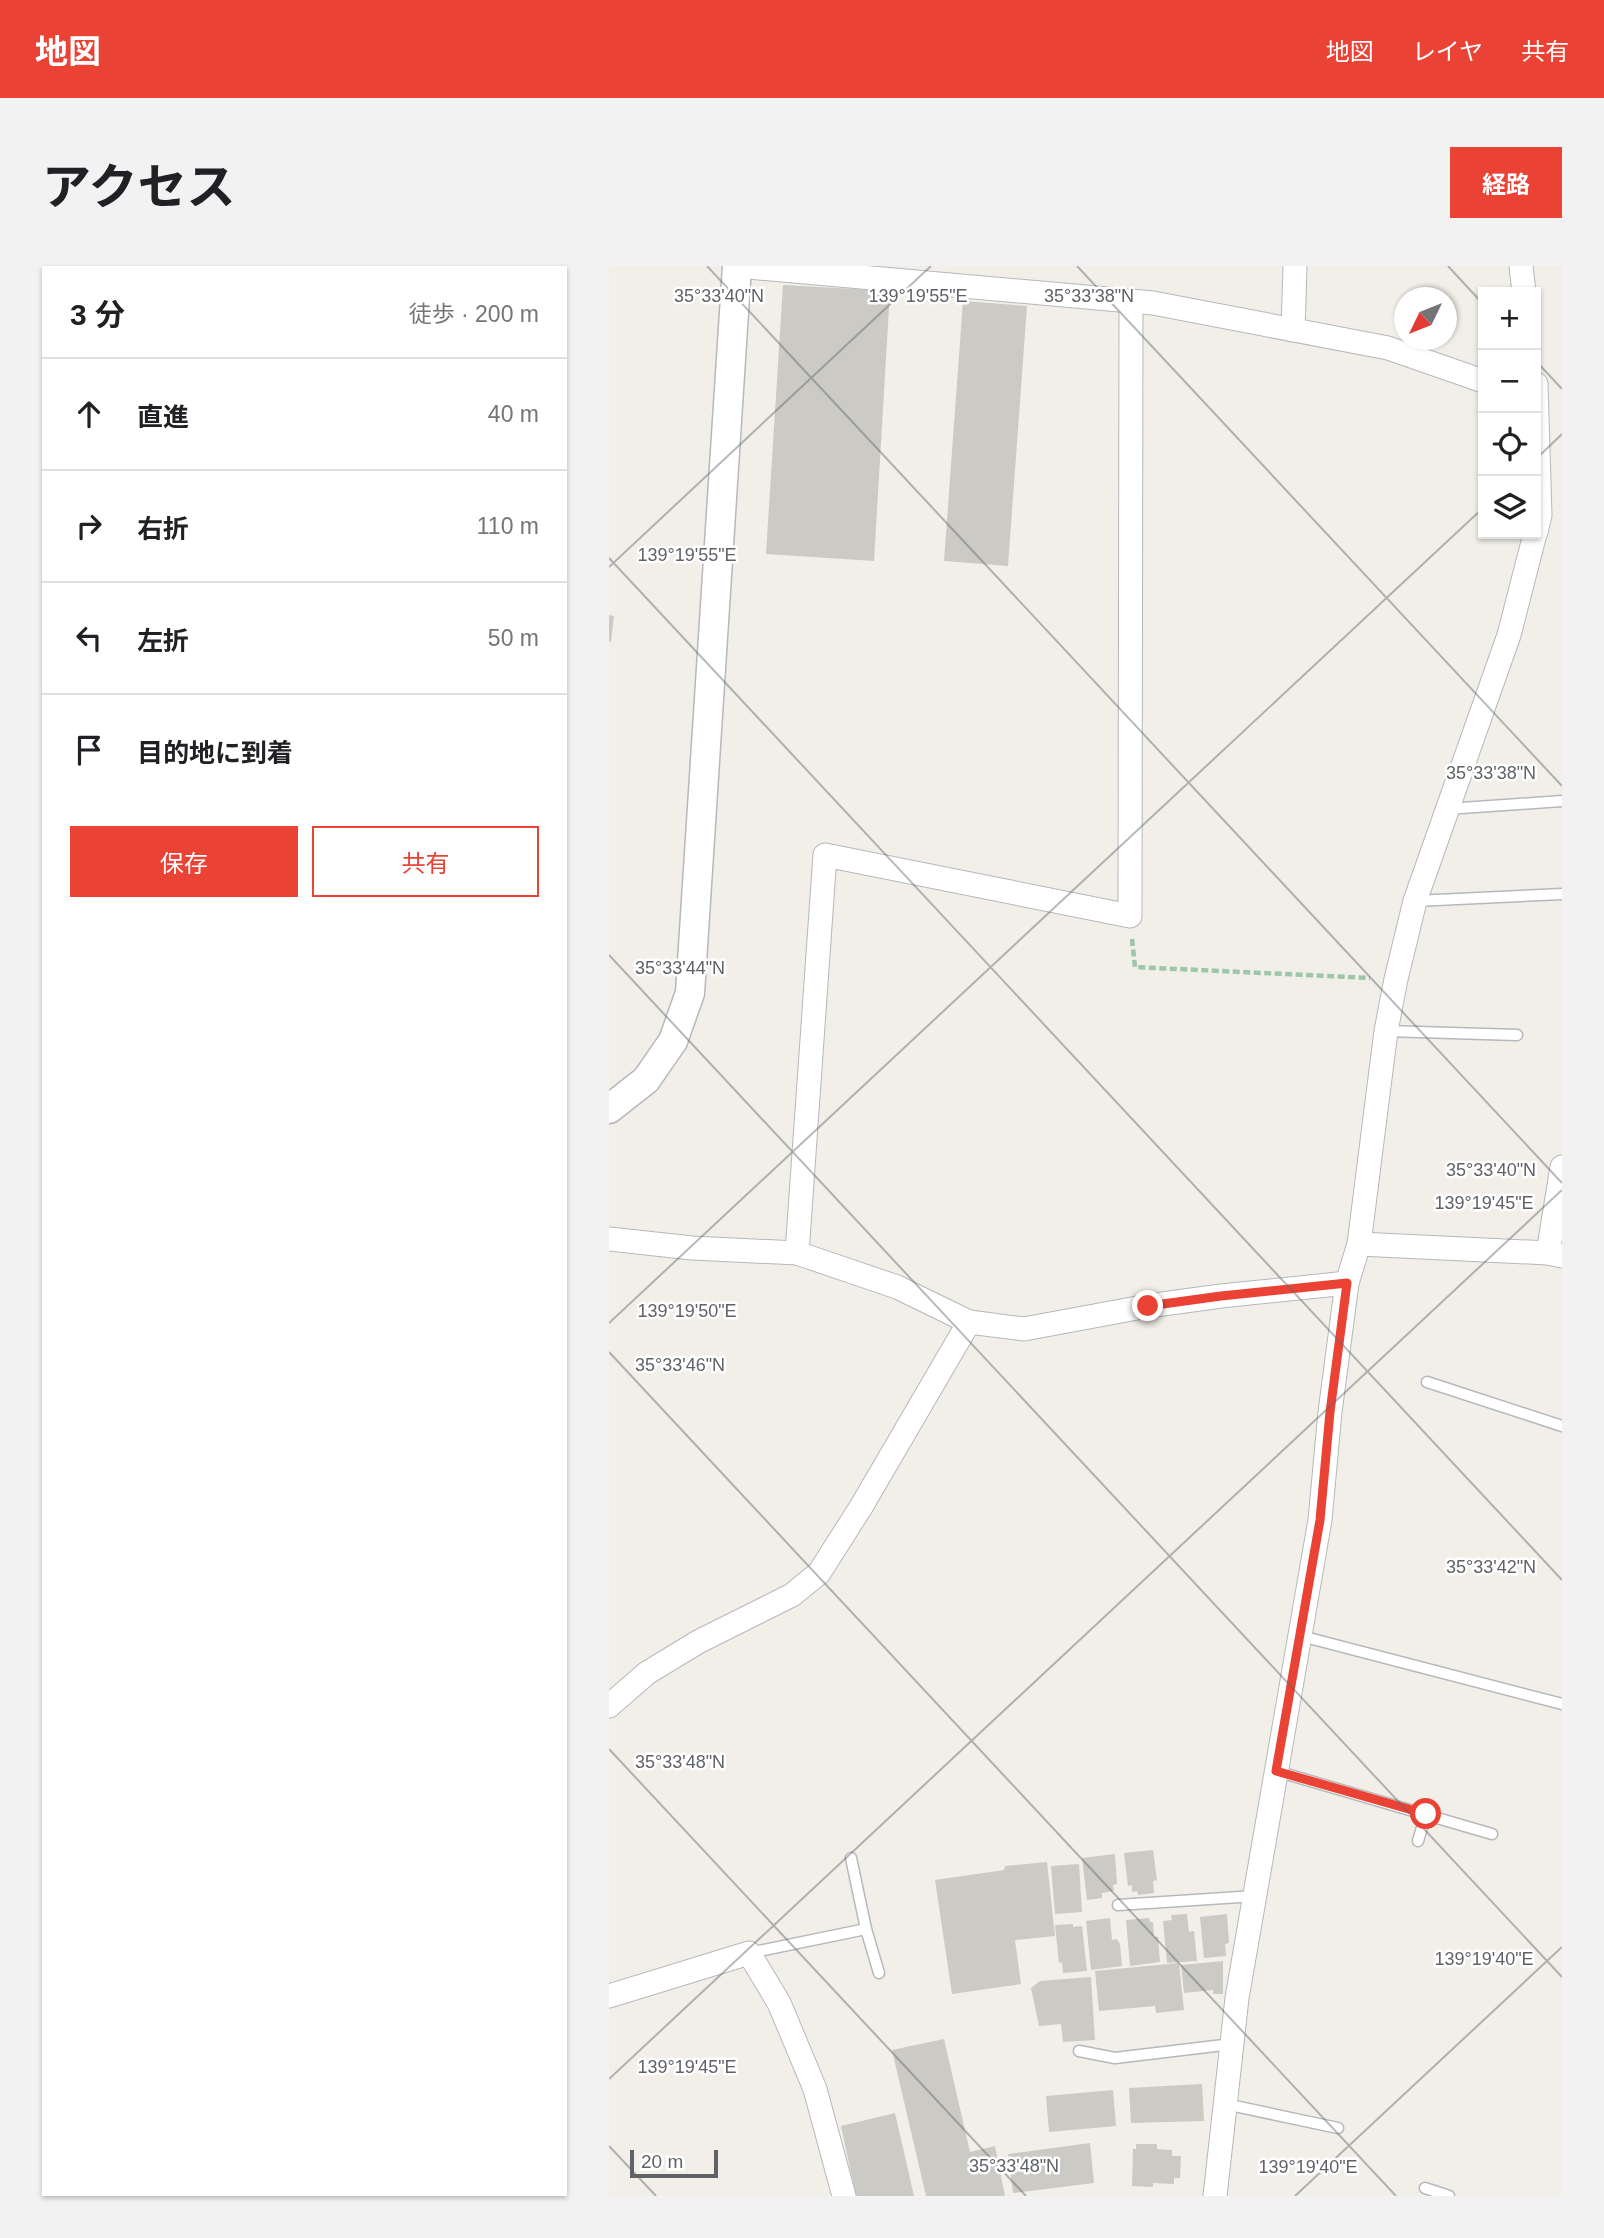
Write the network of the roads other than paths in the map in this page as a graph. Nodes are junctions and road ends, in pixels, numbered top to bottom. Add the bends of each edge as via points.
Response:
1 (737, 266) edge
2 (1295, 266) edge
3 (1521, 266) edge
4 (1523, 287) edge
5 (1131, 301) junction
6 (1293, 330) junction
7 (1478, 379) edge
8 (1537, 413) edge
9 (1543, 524) edge
10 (1562, 801) edge
11 (1447, 809) junction
12 (1562, 894) edge
13 (1415, 901) junction
14 (1386, 1031) junction
15 (1517, 1035) dead end
16 (609, 1109) edge
17 (1562, 1167) edge
18 (609, 1239) edge
19 (1359, 1244) junction
20 (797, 1253) junction
21 (1555, 1254) edge
22 (1347, 1283) junction
23 (969, 1322) junction
24 (1427, 1382) dead end
25 (1562, 1426) edge
26 (1301, 1636) junction
27 (1562, 1704) edge
28 (609, 1706) edge
29 (1276, 1771) junction
30 (1426, 1814) junction
31 (1492, 1834) dead end
32 (1418, 1841) dead end
33 (851, 1858) dead end
34 (1255, 1896) junction
35 (1118, 1905) dead end
36 (866, 1929) junction
37 (748, 1953) junction
38 (879, 1973) dead end
39 (609, 1996) edge
40 (1232, 2044) junction
41 (1079, 2051) dead end
42 (1225, 2104) junction
43 (1338, 2127) dead end
44 (1426, 2188) dead end
45 (844, 2196) edge
46 (1216, 2196) edge
47 (1449, 2196) edge

1 - 5 street
1 - 16 street via 690,993 673,1041 653,1070
2 - 6 street
3 - 4 street
5 - 6 street
5 - 20 street via 1130,916 825,855
6 - 7 street via 1388,348
8 - 9 street
9 - 11 street
10 - 11 lane
11 - 13 street
12 - 13 lane
13 - 14 street
14 - 15 lane
14 - 19 street
17 - 21 street
18 - 20 street
19 - 21 street
19 - 22 street
20 - 23 street via 897,1287
22 - 23 street via 1172,1302 1024,1329
22 - 26 street via 1320,1520
23 - 28 street via 820,1573 792,1595 647,1673
24 - 25 lane
26 - 27 lane
26 - 29 street
29 - 30 lane
29 - 34 street
30 - 31 lane
30 - 32 lane
33 - 36 lane
34 - 35 lane
34 - 40 street
36 - 37 lane
36 - 38 lane
37 - 39 street
37 - 45 street via 779,2003 815,2089
40 - 41 lane via 1115,2058
40 - 42 street
42 - 43 lane
42 - 46 street
44 - 47 lane

